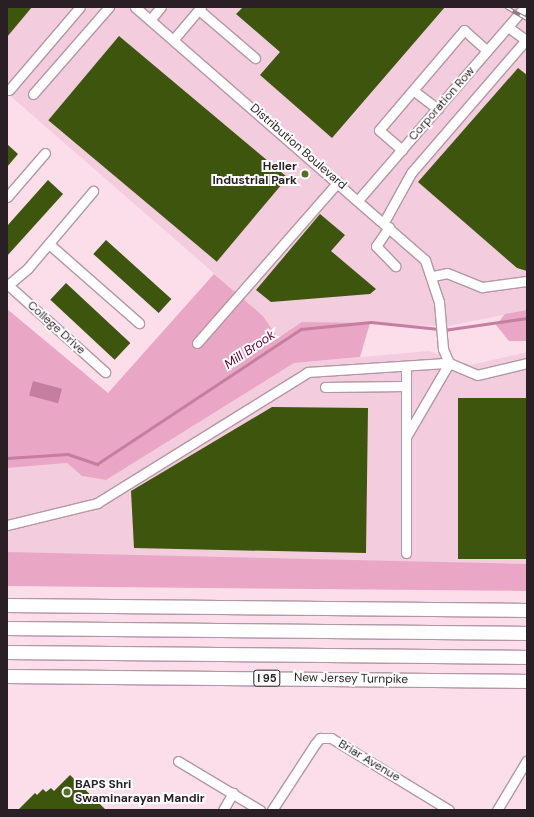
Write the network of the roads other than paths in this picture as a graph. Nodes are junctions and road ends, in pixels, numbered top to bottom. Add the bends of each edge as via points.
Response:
1 (80, 7) edge
2 (110, 7) edge
3 (135, 7) edge
4 (161, 7) edge
5 (525, 7) edge
6 (200, 8) edge
7 (150, 20) junction
8 (508, 28) junction
9 (173, 40) junction
10 (526, 40) edge
11 (487, 51) junction
12 (254, 58) dead end
13 (9, 90) dead end
14 (414, 91) junction
15 (33, 94) dead end
16 (438, 109) junction
17 (402, 150) junction
18 (45, 153) dead end
19 (338, 182) junction
20 (94, 190) dead end
21 (7, 197) edge
22 (359, 200) junction
23 (386, 225) junction
24 (49, 244) junction
25 (395, 266) dead end
26 (433, 276) junction
27 (527, 281) edge
28 (7, 285) edge
29 (140, 324) dead end
30 (197, 343) dead end
31 (449, 363) junction
32 (527, 363) edge
33 (406, 366) junction
34 (105, 372) dead end
35 (406, 386) junction
36 (325, 387) dead end
37 (406, 438) junction
38 (7, 525) edge
39 (406, 553) dead end
40 (7, 605) edge
41 (527, 610) edge
42 (7, 628) edge
43 (527, 634) edge
44 (7, 652) edge
45 (527, 657) edge
46 (7, 676) edge
47 (527, 681) edge
48 (527, 760) edge
49 (178, 761) dead end
50 (233, 793) junction
51 (223, 810) edge
52 (260, 810) edge
53 (272, 810) edge
54 (449, 810) edge
55 (497, 810) edge

1 - 13 street
2 - 15 street
3 - 7 street, Distribution Boulevard
4 - 7 street
5 - 8 street, Corporation Row
6 - 9 street
6 - 12 street
7 - 9 street, Distribution Boulevard
8 - 10 street
8 - 11 street, Corporation Row
9 - 19 street, Distribution Boulevard
10 - 23 street via 411,173
11 - 14 street via 464,30
11 - 16 street, Corporation Row
14 - 16 street
14 - 17 street via 379,130
16 - 17 street, Corporation Row
17 - 22 street, Corporation Row
18 - 21 street
19 - 22 street, Distribution Boulevard
19 - 30 street
20 - 24 street
22 - 23 street, Distribution Boulevard
23 - 25 street via 376,246
23 - 26 street, Distribution Boulevard via 425,260
24 - 28 street
24 - 29 street
26 - 27 street via 447,273 482,287
26 - 31 street, Distribution Boulevard via 439,302 443,349
28 - 34 street, College Drive
31 - 32 street via 477,375
31 - 33 street
31 - 37 street
33 - 35 street
33 - 38 street via 308,372 97,503
35 - 36 street
35 - 37 street
37 - 39 street
40 - 41 highway
42 - 43 highway
44 - 45 highway, New Jersey Turnpike / I 95
46 - 47 highway, New Jersey Turnpike / I 95
48 - 55 street
49 - 50 street
50 - 51 street
50 - 52 street
53 - 54 street, Briar Avenue via 320,738 331,738

